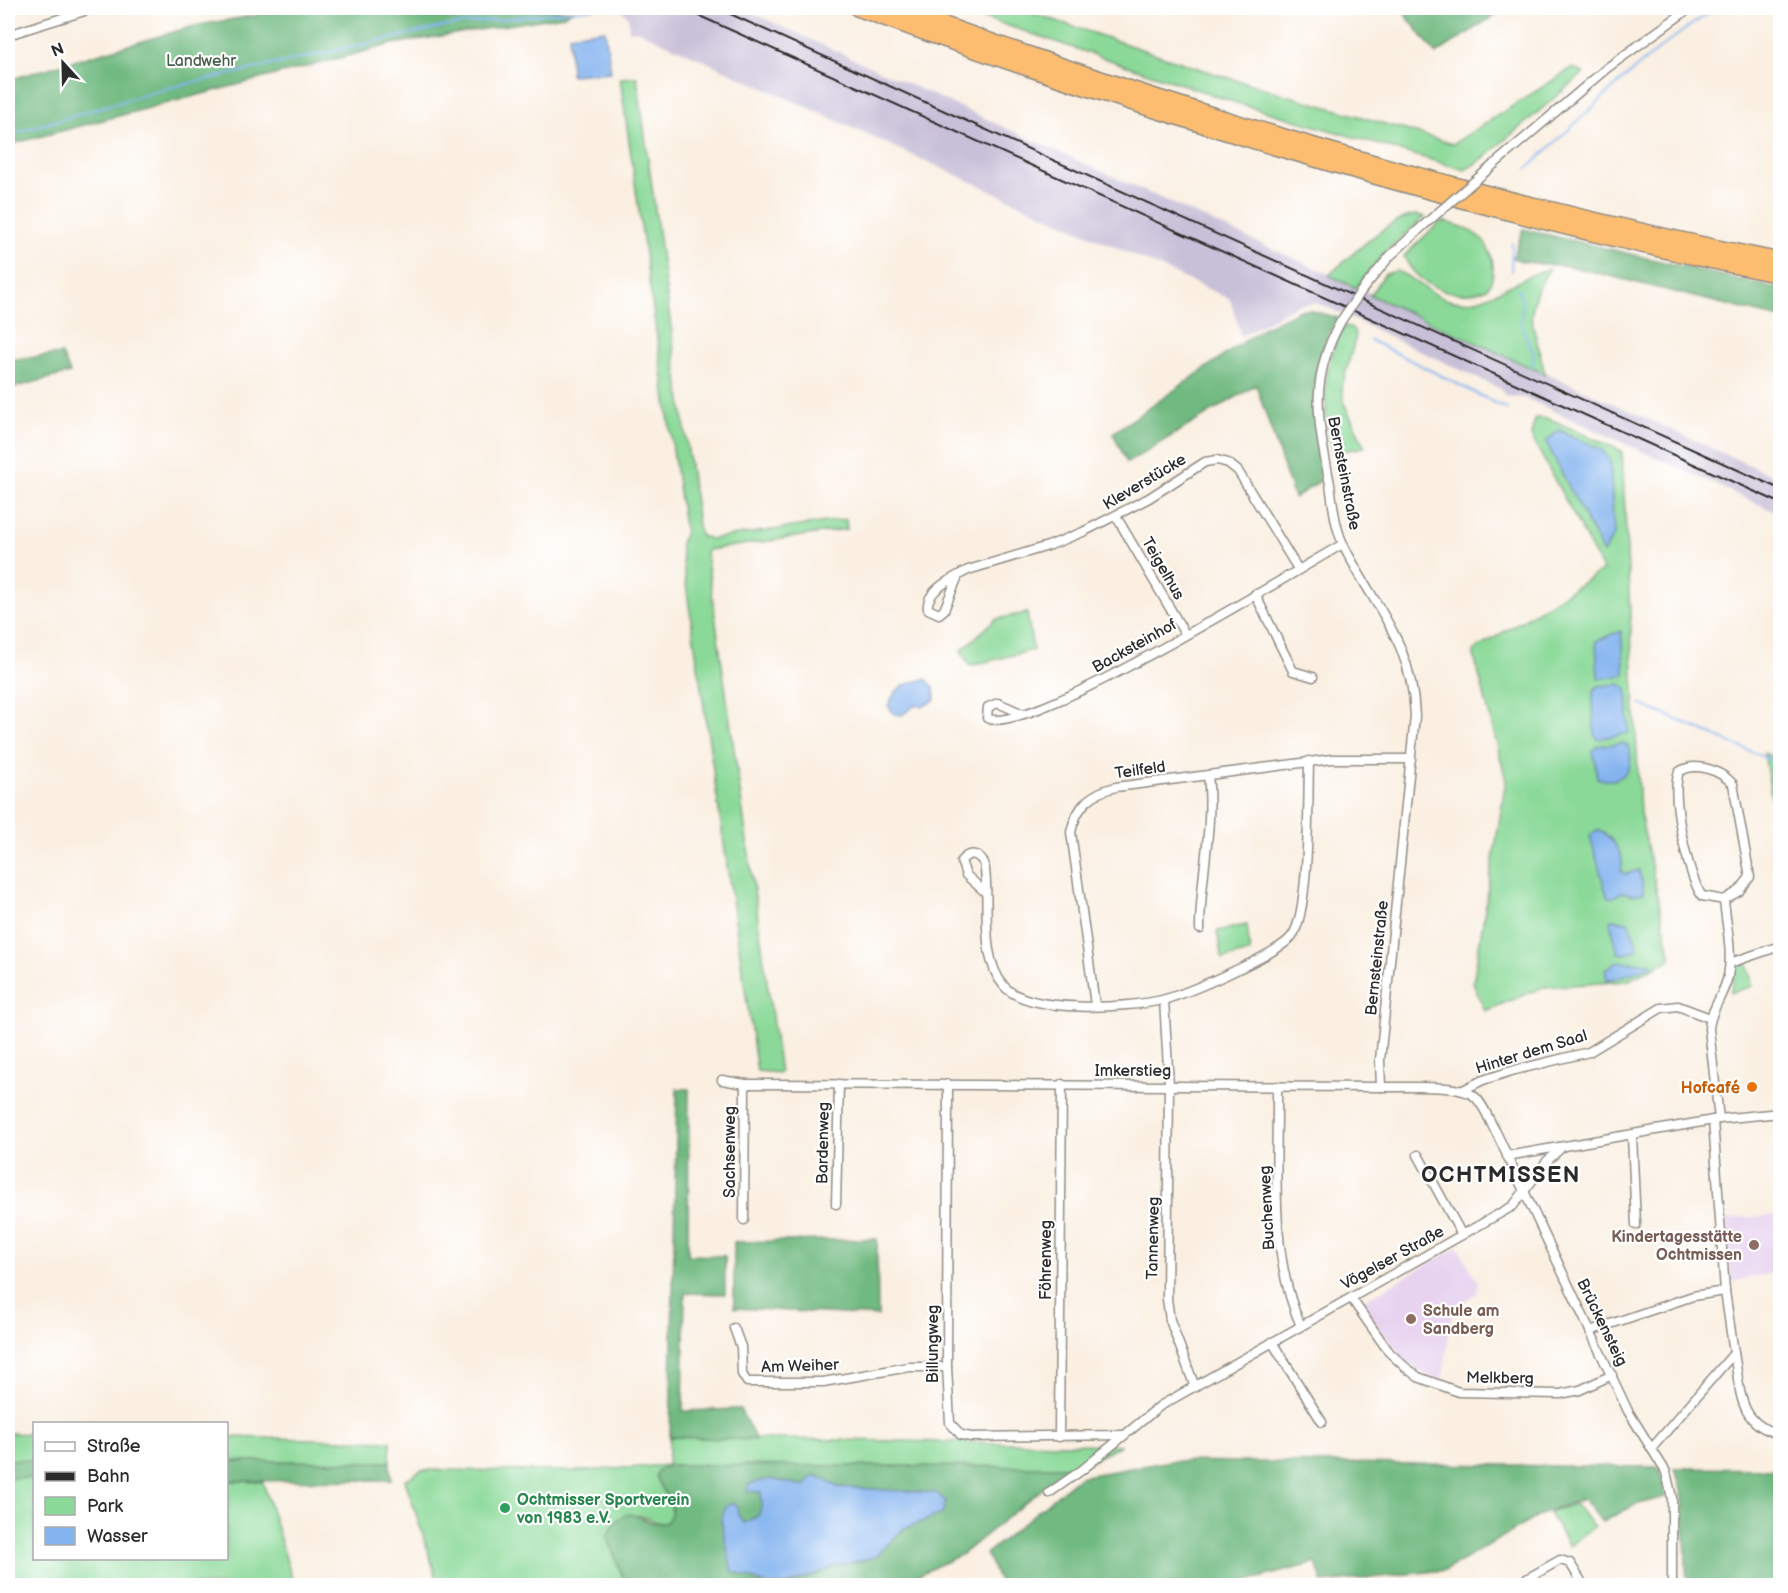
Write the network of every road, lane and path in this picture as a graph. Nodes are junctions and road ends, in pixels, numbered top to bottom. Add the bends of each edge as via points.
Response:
1 (94, 8) edge
2 (857, 8) edge
3 (898, 8) edge
4 (1690, 8) edge
5 (8, 35) edge
6 (1780, 261) edge
7 (1780, 275) edge
8 (1116, 516) junction
9 (1343, 544) junction
10 (1298, 569) junction
11 (958, 576) dead end
12 (1255, 594) junction
13 (1185, 634) junction
14 (1313, 677) dead end
15 (1023, 714) dead end
16 (1411, 759) junction
17 (1309, 761) junction
18 (1208, 775) junction
19 (985, 892) dead end
20 (1724, 900) junction
21 (1200, 929) dead end
22 (1780, 946) edge
23 (1730, 963) junction
24 (1164, 999) junction
25 (1095, 1005) junction
26 (1710, 1018) junction
27 (722, 1080) dead end
28 (948, 1083) junction
29 (745, 1084) junction
30 (838, 1084) junction
31 (1062, 1084) junction
32 (1169, 1085) junction
33 (1277, 1086) junction
34 (1381, 1087) junction
35 (1463, 1090) junction
36 (1780, 1113) edge
37 (1716, 1120) junction
38 (1632, 1135) junction
39 (1563, 1147) junction
40 (1419, 1155) dead end
41 (1507, 1156) junction
42 (1524, 1194) junction
43 (836, 1204) dead end
44 (744, 1220) dead end
45 (1636, 1225) dead end
46 (1462, 1235) junction
47 (1725, 1291) junction
48 (1351, 1298) junction
49 (1301, 1326) junction
50 (734, 1328) dead end
51 (1590, 1331) junction
52 (1272, 1342) junction
53 (1734, 1353) junction
54 (947, 1367) junction
55 (1612, 1375) junction
56 (1195, 1387) junction
57 (1322, 1422) dead end
58 (1780, 1434) edge
59 (1125, 1435) junction
60 (1059, 1437) junction
61 (1652, 1448) junction
62 (1049, 1492) dead end
63 (1514, 1586) edge
64 (1584, 1586) edge
65 (1672, 1586) edge

1 - 5 street
2 - 7 highway via 1101,93 1353,172 1526,218
3 - 6 highway via 1232,121 1365,161 1599,221
4 - 9 street, Bernsteinstraße, bridge via 1607,68 1424,225 1390,256 1341,321 1322,364 1317,399
8 - 10 street, Kleverstücke via 1205,462 1228,463 1238,471
8 - 11 street, Kleverstücke via 1048,546
8 - 13 street, Teigelhus
9 - 10 street, Backsteinhof
9 - 16 street, Bernsteinstraße via 1379,603 1406,661 1414,694
10 - 12 street, Backsteinhof
12 - 13 street, Backsteinhof
12 - 14 street via 1293,671
13 - 15 street, Backsteinhof via 1080,692
16 - 17 street, Teilfeld
16 - 34 street, Bernsteinstraße via 1380,1060
17 - 18 street, Teilfeld
17 - 24 street via 1308,840 1301,915 1292,937 1261,957
18 - 21 street
18 - 25 street, Teilfeld via 1102,790 1079,808 1071,832
19 - 25 street via 991,960 1004,987 1032,1002
20 - 20 street via 1740,891 1750,877 1737,792 1728,778 1687,766 1679,772 1675,794 1694,879 1702,896
20 - 23 street
22 - 23 street
23 - 26 street via 1725,988
24 - 25 street
24 - 32 street, Tannenweg
26 - 35 street, Hinter dem Saal via 1678,1006 1661,1008 1589,1052 1515,1070
26 - 37 street
27 - 29 street, Imkerstieg
28 - 30 street, Imkerstieg
28 - 31 street, Imkerstieg
28 - 54 street, Billungweg
29 - 30 street, Imkerstieg
29 - 44 street, Sachsenweg
30 - 43 street, Bardenweg
31 - 32 street, Imkerstieg
31 - 60 street, Föhrenweg
32 - 33 street, Imkerstieg
32 - 56 street, Tannenweg via 1167,1299 1170,1320
33 - 34 street, Imkerstieg
33 - 49 street, Buchenweg via 1279,1229 1286,1279
34 - 35 street, Imkerstieg
35 - 41 street via 1480,1104
36 - 37 street
37 - 38 street
37 - 47 street
38 - 39 street
38 - 45 street
39 - 41 street
39 - 42 street, Vögelser Straße via 1547,1161
40 - 46 street
41 - 42 street, Brückensteig
42 - 46 street, Vögelser Straße via 1513,1206
42 - 51 street, Brückensteig
46 - 48 street, Vögelser Straße
47 - 51 street via 1693,1296
47 - 53 street
48 - 49 street, Vögelser Straße
48 - 55 street, Melkberg via 1389,1352 1418,1377 1448,1389 1560,1394 1580,1390
49 - 52 street, Vögelser Straße
50 - 54 street, Am Weiher via 741,1347 741,1374 747,1382 823,1382 909,1367
51 - 55 street, Brückensteig
52 - 56 street, Vögelser Straße
52 - 57 street
53 - 58 street via 1749,1418
53 - 61 street
54 - 60 street, Billungweg via 947,1414 954,1431 961,1435
55 - 61 street, Brückensteig via 1628,1411
56 - 59 street, Vögelser Straße via 1153,1411
59 - 60 street, Billungweg
59 - 62 street, Vögelser Straße
61 - 65 street, Brückensteig via 1666,1472 1672,1498
63 - 64 street via 1560,1560 1570,1563

